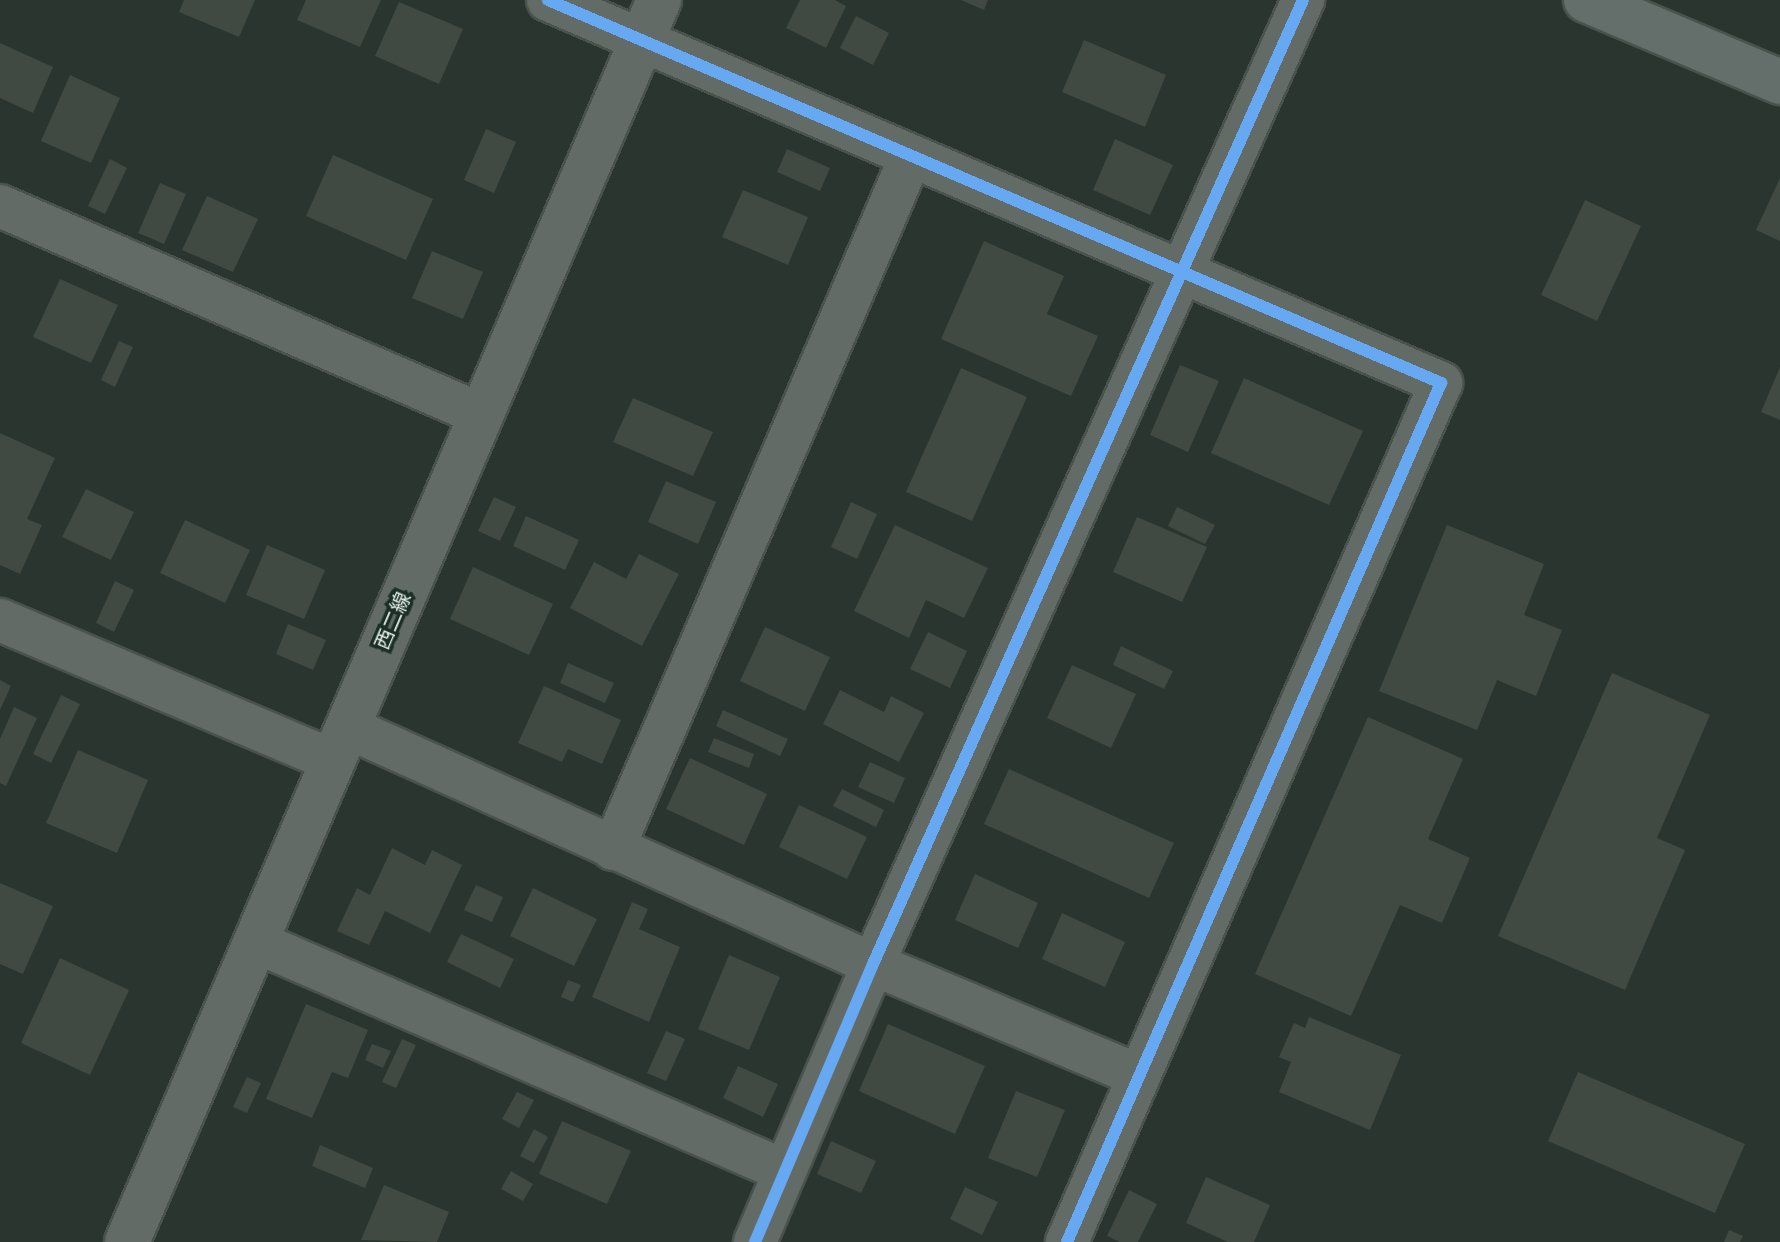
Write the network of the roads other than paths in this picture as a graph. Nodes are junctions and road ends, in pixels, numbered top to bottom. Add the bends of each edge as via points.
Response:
1 (548, 0) edge
2 (659, 0) edge
3 (1303, 0) edge
4 (1586, 0) edge
5 (642, 40) junction
6 (1780, 82) edge
7 (911, 156) junction
8 (0, 206) edge
9 (1181, 271) junction
10 (480, 414) junction
11 (0, 620) edge
12 (341, 745) junction
13 (613, 849) junction
14 (256, 942) junction
15 (873, 964) junction
16 (1137, 1075) junction
17 (785, 1171) junction
18 (127, 1242) edge
19 (755, 1242) edge
20 (1067, 1242) edge

1 - 5 street
2 - 5 street, 西二線
3 - 9 street
4 - 6 main road
5 - 7 street
5 - 10 street, 西二線
7 - 9 street
7 - 13 street
8 - 10 street
9 - 15 street
9 - 16 street via 1441,383
10 - 12 street, 西二線
11 - 12 street
12 - 13 street
12 - 14 street, 西二線
13 - 15 street
14 - 17 street
14 - 18 street, 西二線
15 - 16 street
15 - 17 street
16 - 20 street
17 - 19 street

